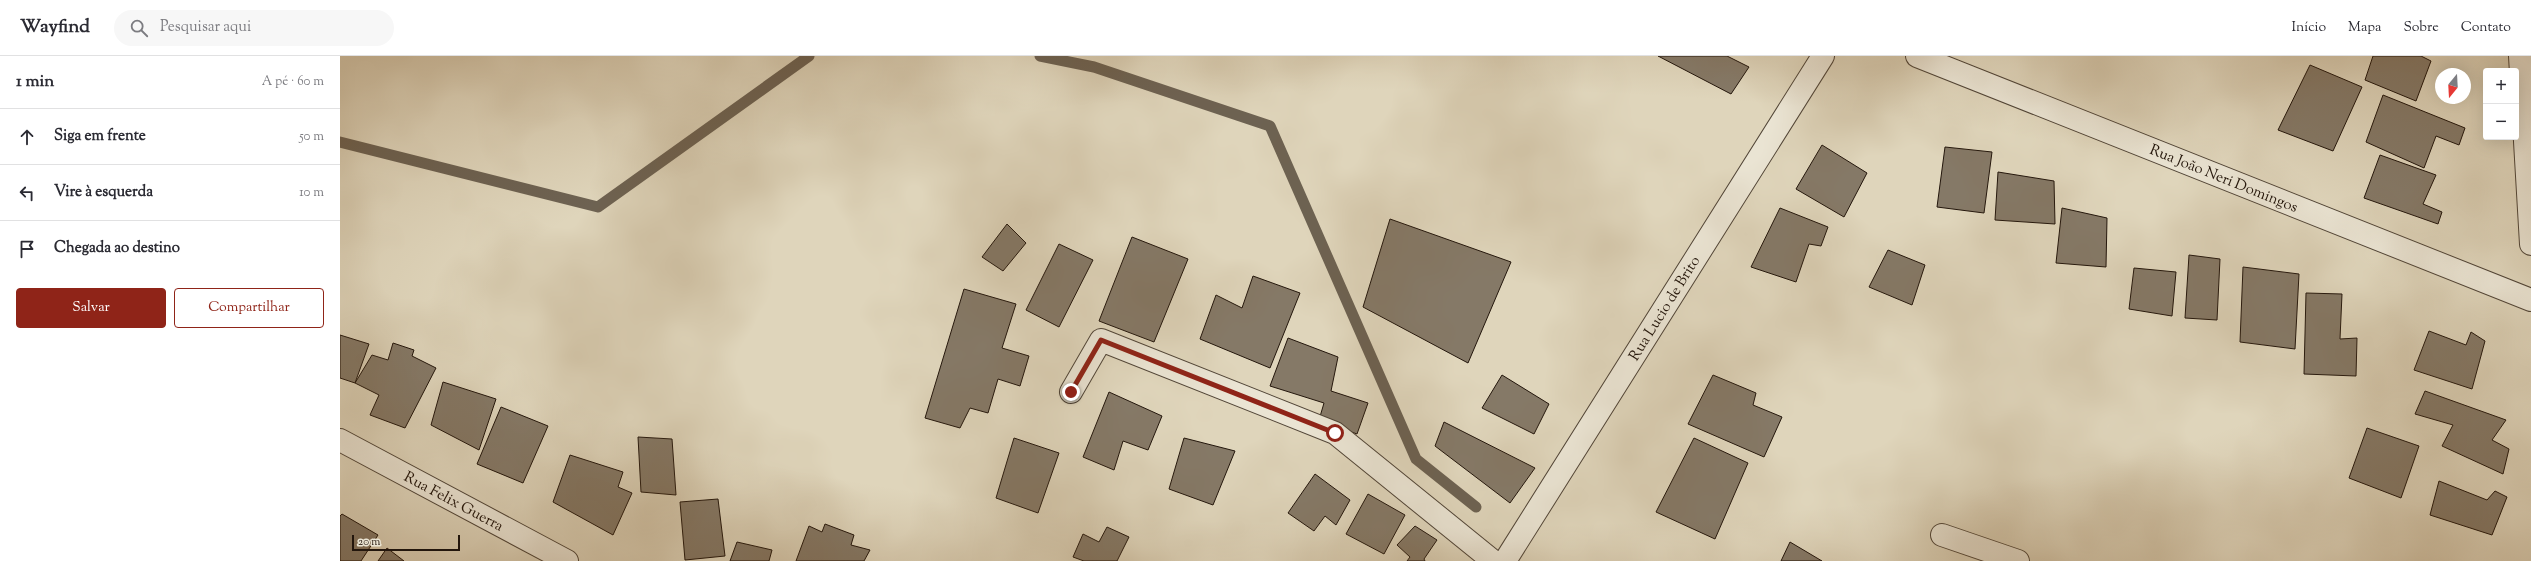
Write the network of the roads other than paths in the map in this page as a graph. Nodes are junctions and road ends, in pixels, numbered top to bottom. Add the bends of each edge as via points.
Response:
1 (1823, 56) edge
2 (1917, 56) edge
3 (2520, 56) edge
4 (2531, 244) edge
5 (2531, 300) edge
6 (1071, 392) dead end
7 (340, 440) edge
8 (1942, 535) dead end
9 (567, 561) edge
10 (1493, 561) edge
11 (1505, 561) edge
12 (2018, 561) edge

1 - 11 street, Rua Lucio de Brito
2 - 5 street, Rua João Neri Domingos
3 - 4 street
6 - 10 street via 1101,340 1335,433
7 - 9 street, Rua Felix Guerra
8 - 12 street

